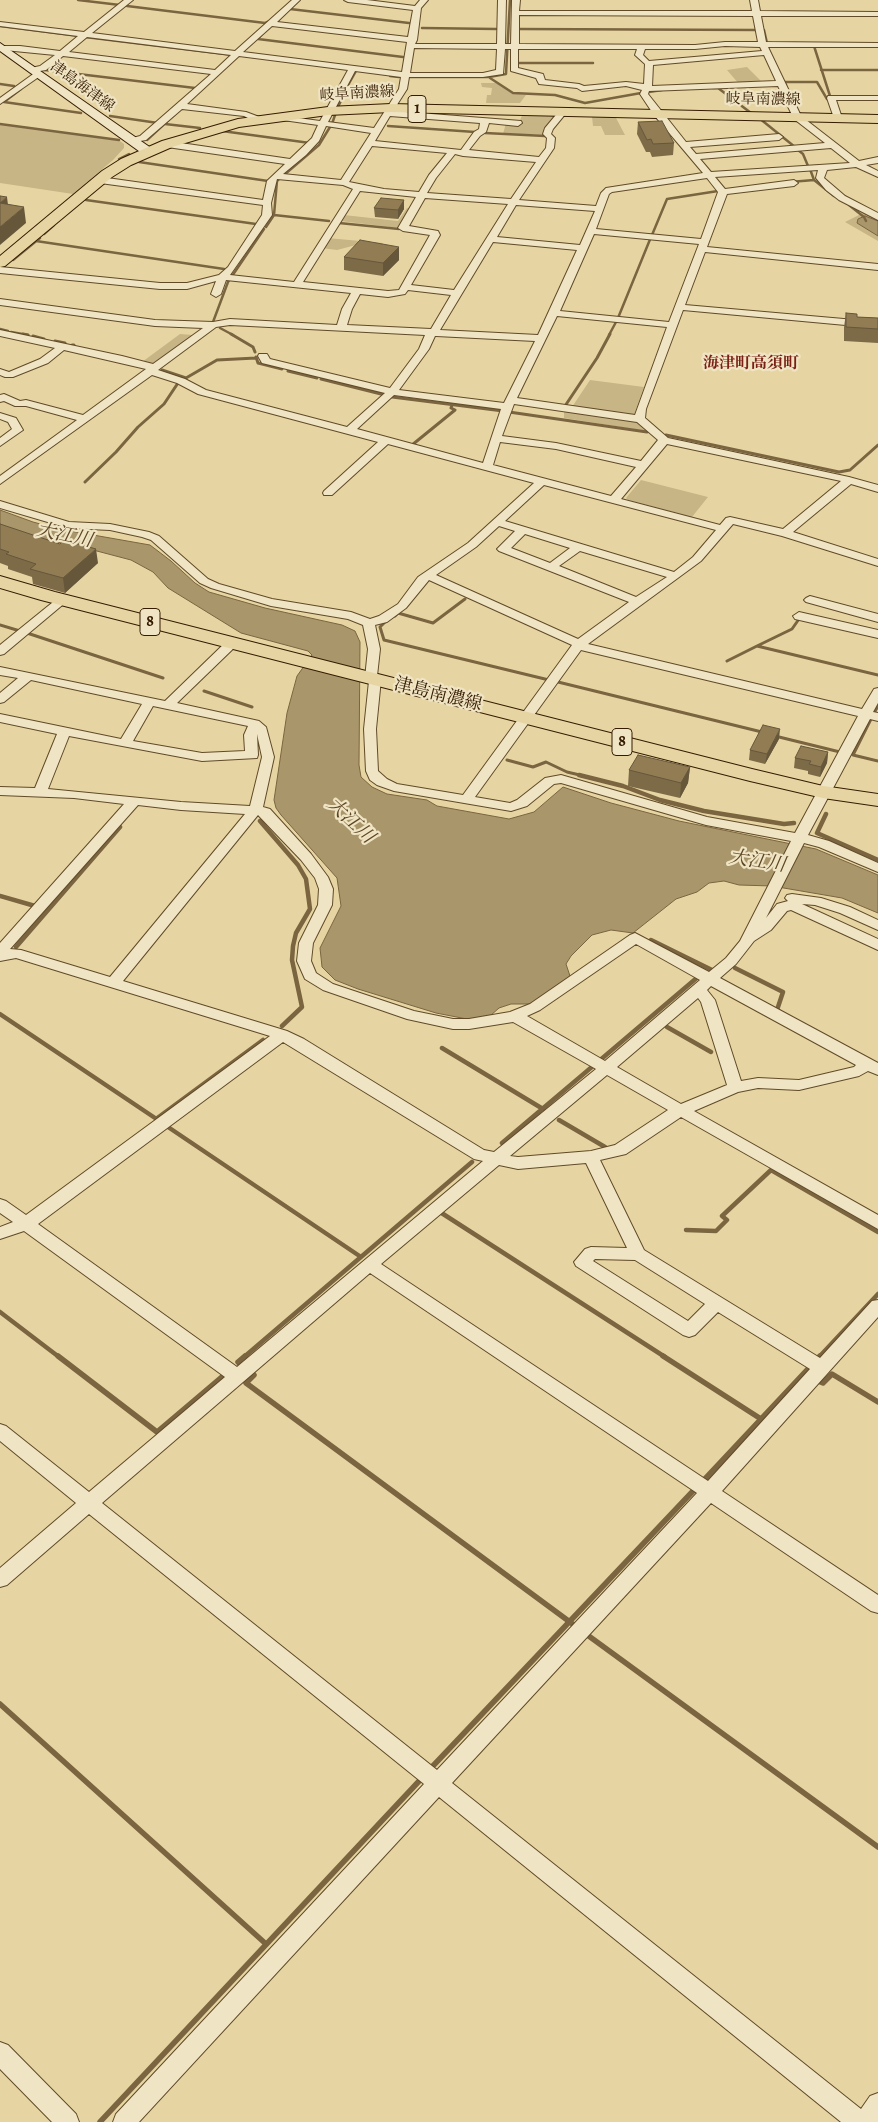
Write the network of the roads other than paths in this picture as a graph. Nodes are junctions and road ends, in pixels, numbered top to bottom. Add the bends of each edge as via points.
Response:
1 (129, 0) edge
2 (296, 0) edge
3 (348, 0) edge
4 (424, 0) edge
5 (502, 0) edge
6 (516, 0) edge
7 (754, 0) edge
8 (417, 8) junction
9 (515, 13) junction
10 (756, 14) junction
11 (878, 14) edge
12 (0, 24) edge
13 (270, 24) junction
14 (86, 35) junction
15 (412, 43) junction
16 (878, 45) edge
17 (502, 46) junction
18 (514, 46) junction
19 (642, 46) junction
20 (2, 47) edge
21 (764, 48) junction
22 (62, 53) junction
23 (237, 54) junction
24 (649, 63) junction
25 (353, 68) junction
26 (36, 72) junction
27 (216, 72) junction
28 (406, 75) junction
29 (52, 83) junction
30 (781, 83) junction
31 (22, 84) junction
32 (647, 89) junction
33 (878, 98) edge
34 (0, 102) edge
35 (180, 106) junction
36 (328, 111) junction
37 (389, 111) junction
38 (563, 112) junction
39 (657, 113) junction
40 (276, 117) junction
41 (484, 117) junction
42 (797, 117) junction
43 (838, 118) junction
44 (878, 119) edge
45 (259, 120) junction
46 (518, 123) dead end
47 (324, 124) junction
48 (376, 131) junction
49 (779, 137) dead end
50 (132, 141) junction
51 (369, 143) junction
52 (167, 144) junction
53 (834, 144) junction
54 (683, 145) junction
55 (147, 151) junction
56 (452, 152) junction
57 (463, 153) junction
58 (695, 157) junction
59 (542, 160) junction
60 (878, 160) edge
61 (292, 162) junction
62 (859, 165) junction
63 (824, 167) junction
64 (878, 174) edge
65 (710, 175) junction
66 (275, 176) junction
67 (100, 180) junction
68 (344, 183) junction
69 (794, 183) dead end
70 (358, 188) junction
71 (723, 192) junction
72 (422, 195) junction
73 (513, 202) junction
74 (267, 203) junction
75 (600, 209) junction
76 (878, 217) edge
77 (591, 231) junction
78 (492, 239) junction
79 (703, 245) junction
80 (583, 248) junction
81 (864, 254) dead end
82 (0, 263) edge
83 (862, 265) junction
84 (878, 267) edge
85 (0, 270) edge
86 (227, 278) junction
87 (297, 284) junction
88 (405, 288) junction
89 (357, 291) junction
90 (457, 293) junction
91 (216, 294) dead end
92 (0, 302) edge
93 (680, 307) junction
94 (554, 313) junction
95 (213, 325) junction
96 (673, 325) junction
97 (878, 326) edge
98 (342, 328) junction
99 (0, 333) edge
100 (432, 333) junction
101 (541, 338) junction
102 (63, 346) junction
103 (263, 356) dead end
104 (152, 369) junction
105 (0, 372) edge
106 (392, 392) junction
107 (0, 399) edge
108 (510, 404) junction
109 (0, 416) edge
110 (85, 419) junction
111 (640, 419) junction
112 (350, 430) junction
113 (496, 438) junction
114 (386, 440) junction
115 (664, 440) junction
116 (0, 443) edge
117 (643, 465) junction
118 (487, 467) junction
119 (850, 480) junction
120 (0, 481) edge
121 (542, 481) junction
122 (878, 489) edge
123 (328, 493) dead end
124 (616, 499) junction
125 (0, 504) edge
126 (497, 522) junction
127 (723, 529) junction
128 (524, 530) junction
129 (785, 533) junction
130 (578, 547) junction
131 (878, 563) edge
132 (551, 567) junction
133 (428, 575) junction
134 (676, 576) junction
135 (0, 582) edge
136 (62, 600) junction
137 (810, 600) dead end
138 (638, 602) junction
139 (799, 616) dead end
140 (878, 618) edge
141 (369, 623) junction
142 (878, 634) edge
143 (232, 643) junction
144 (578, 645) junction
145 (0, 651) edge
146 (0, 671) edge
147 (27, 677) junction
148 (371, 678) junction
149 (878, 692) edge
150 (0, 699) edge
151 (150, 701) junction
152 (168, 705) junction
153 (872, 715) edge
154 (0, 718) edge
155 (527, 718) junction
156 (255, 724) junction
157 (64, 732) junction
158 (125, 744) junction
159 (0, 791) edge
160 (823, 792) junction
161 (40, 793) junction
162 (466, 800) junction
163 (878, 800) edge
164 (134, 801) junction
165 (255, 810) junction
166 (800, 839) junction
167 (878, 868) edge
168 (782, 907) junction
169 (878, 925) edge
170 (746, 943) junction
171 (878, 945) edge
172 (1, 951) edge
173 (711, 979) junction
174 (114, 982) junction
175 (699, 990) junction
176 (515, 1016) junction
177 (282, 1035) junction
178 (872, 1067) edge
179 (605, 1069) junction
180 (736, 1088) junction
181 (679, 1111) junction
182 (496, 1158) junction
183 (591, 1158) junction
184 (0, 1205) edge
185 (878, 1223) edge
186 (26, 1224) junction
187 (0, 1233) edge
188 (638, 1254) junction
189 (369, 1264) junction
190 (716, 1302) junction
191 (878, 1306) edge
192 (821, 1367) junction
193 (237, 1376) junction
194 (0, 1431) edge
195 (709, 1492) junction
196 (89, 1502) junction
197 (0, 1579) edge
198 (878, 1606) edge
199 (438, 1783) junction
200 (0, 2053) edge
201 (878, 2104) edge
202 (68, 2122) edge
203 (124, 2122) edge
204 (858, 2122) edge
205 (866, 2122) edge

1 - 14 street
2 - 13 street
3 - 8 street
4 - 8 street
5 - 17 street
6 - 9 street
7 - 10 street
8 - 15 street
9 - 10 street
9 - 18 street
10 - 11 street
10 - 21 street
12 - 14 street
13 - 15 street
13 - 23 street
14 - 22 street
14 - 23 street
15 - 17 street
15 - 28 street
16 - 21 street
17 - 18 street
17 - 28 street via 500,72
18 - 19 street
18 - 32 street via 514,69 540,76 542,82 582,89 633,83
19 - 21 street
19 - 24 street via 640,55
20 - 22 street
20 - 26 main road, 津島海津線
21 - 24 street
21 - 30 street
22 - 26 street
22 - 27 street
23 - 25 street
23 - 27 street
24 - 32 street
25 - 28 street
25 - 36 street
26 - 29 main road, 津島海津線
26 - 31 street
27 - 35 street
28 - 37 street via 403,89
29 - 31 street
29 - 50 main road, 津島海津線
30 - 32 street
30 - 42 street
31 - 34 street
32 - 39 street via 644,94
33 - 43 street via 831,98
35 - 45 street via 246,114
35 - 50 street via 143,138
36 - 37 main road, 岐阜南濃線 / 1
36 - 40 main road, 岐阜南濃線 / 1
36 - 47 street
37 - 41 main road, 岐阜南濃線 / 1
37 - 48 street
38 - 39 main road, 岐阜南濃線 / 1
38 - 41 main road, 岐阜南濃線 / 1
38 - 59 street via 549,128 550,148
39 - 42 main road, 岐阜南濃線 / 1
39 - 54 street
40 - 45 main road, 岐阜南濃線 / 1
40 - 47 street
41 - 46 street
41 - 57 street via 483,130 476,134
42 - 43 main road, 岐阜南濃線 / 1
42 - 53 street
43 - 44 main road, 岐阜南濃線 / 1
45 - 52 main road, 岐阜南濃線 / 1 via 208,130
47 - 48 street
47 - 61 street via 310,147
48 - 51 street
49 - 54 street
50 - 55 main road, 津島海津線
51 - 56 street
51 - 68 street
52 - 55 main road, 岐阜南濃線 / 1
52 - 61 street
53 - 58 street
53 - 62 street
54 - 58 street
55 - 67 main road, 岐阜南濃線 / 1
56 - 57 street
56 - 72 street
57 - 59 street
58 - 65 street
59 - 73 street
60 - 62 street
61 - 66 street
62 - 63 street
62 - 64 street
63 - 65 street
63 - 76 street via 821,181 842,198
65 - 71 street
65 - 75 street via 609,190
66 - 68 street
66 - 74 street
67 - 74 street
67 - 82 main road, 岐阜南濃線 / 1
68 - 70 street
69 - 71 street
70 - 72 street
70 - 87 street
71 - 79 street
72 - 73 street
72 - 88 street via 403,228 435,235
73 - 75 street
73 - 78 street
74 - 86 street via 266,216
75 - 77 street
77 - 79 street
77 - 80 street
78 - 80 street
78 - 90 street
79 - 83 street
79 - 93 street
80 - 94 street
81 - 83 street
83 - 84 street
85 - 86 street via 175,287
86 - 87 street
86 - 91 street
87 - 89 street
88 - 89 street via 396,295
88 - 90 street
89 - 98 street
90 - 100 street
92 - 95 street via 154,323
93 - 96 street
93 - 97 street
94 - 96 street
94 - 101 street
95 - 98 street via 230,322
95 - 104 street
96 - 111 street
98 - 100 street
99 - 102 street
100 - 101 street
100 - 106 street
101 - 108 street
102 - 104 street
102 - 105 street via 44,361 9,375
103 - 106 street via 266,361
104 - 110 street
104 - 112 street via 202,392
106 - 108 street
106 - 112 street
107 - 110 street via 4,397 19,404 26,403
108 - 111 street
108 - 113 street
109 - 116 street via 12,420 18,430
110 - 120 street
111 - 115 street
112 - 114 street
113 - 117 street via 556,446
113 - 118 street
114 - 118 street
114 - 123 street
115 - 117 street
115 - 119 street
117 - 124 street
118 - 121 street
119 - 122 street
119 - 129 street
121 - 124 street
121 - 126 street
124 - 127 street
125 - 141 street via 68,525 110,527 145,534 155,538 204,581 215,586 271,602 351,616
126 - 128 street
126 - 133 street via 472,545
127 - 129 street via 730,520
127 - 134 street via 697,559
128 - 130 street
128 - 132 street via 503,549
129 - 131 street
130 - 132 street
130 - 134 street
132 - 138 street
133 - 141 street via 411,591 402,606
133 - 144 street
134 - 138 street
135 - 136 main road, 津島南濃線 / 8
136 - 143 main road, 津島南濃線 / 8
136 - 145 street
137 - 140 street
138 - 144 street
139 - 142 street
141 - 148 street via 374,649
143 - 148 main road, 津島南濃線 / 8
143 - 152 street
144 - 153 street
144 - 155 street
146 - 147 street
147 - 150 street
147 - 151 street
148 - 155 main road, 津島南濃線 / 8
148 - 162 street via 370,729 375,777 394,787
149 - 153 street
151 - 152 street
151 - 158 street
152 - 156 street
153 - 160 street
154 - 157 street
155 - 160 main road, 津島南濃線 / 8
155 - 162 street
156 - 158 street via 250,735 252,755 202,757
156 - 165 street via 262,730 268,757
157 - 158 street
157 - 161 street
159 - 161 street
160 - 163 main road, 津島南濃線 / 8
160 - 166 street
161 - 164 street
162 - 166 street via 517,806 550,781 561,779 706,821
164 - 165 street
164 - 172 street
165 - 174 street
165 - 176 street via 265,812 306,857 326,889 325,905 306,943 304,961 310,976 328,987 434,1020 469,1024
166 - 167 street via 824,844
166 - 170 street
168 - 169 street via 787,897 816,901
168 - 170 street via 766,927
168 - 171 street via 793,905 802,908
170 - 173 street
172 - 174 street
173 - 175 street
173 - 176 street via 635,938 535,1008
173 - 178 street
174 - 177 street
175 - 179 street
175 - 180 street via 708,1000
176 - 179 street
177 - 182 street via 480,1155
177 - 186 street
178 - 180 street via 799,1085 758,1083
179 - 181 street
179 - 182 street
180 - 181 street
181 - 183 street via 620,1150
181 - 185 street
182 - 183 street via 518,1163
182 - 189 street
183 - 188 street
184 - 186 street
186 - 187 street
186 - 193 street
188 - 190 street
188 - 190 street via 591,1253 582,1262 689,1330
189 - 193 street
189 - 195 street
190 - 192 street
191 - 192 street
192 - 195 street
193 - 196 street
194 - 196 street
195 - 198 street
195 - 199 street
196 - 197 street
196 - 199 street
199 - 203 street
199 - 204 street
200 - 202 street
201 - 205 street

